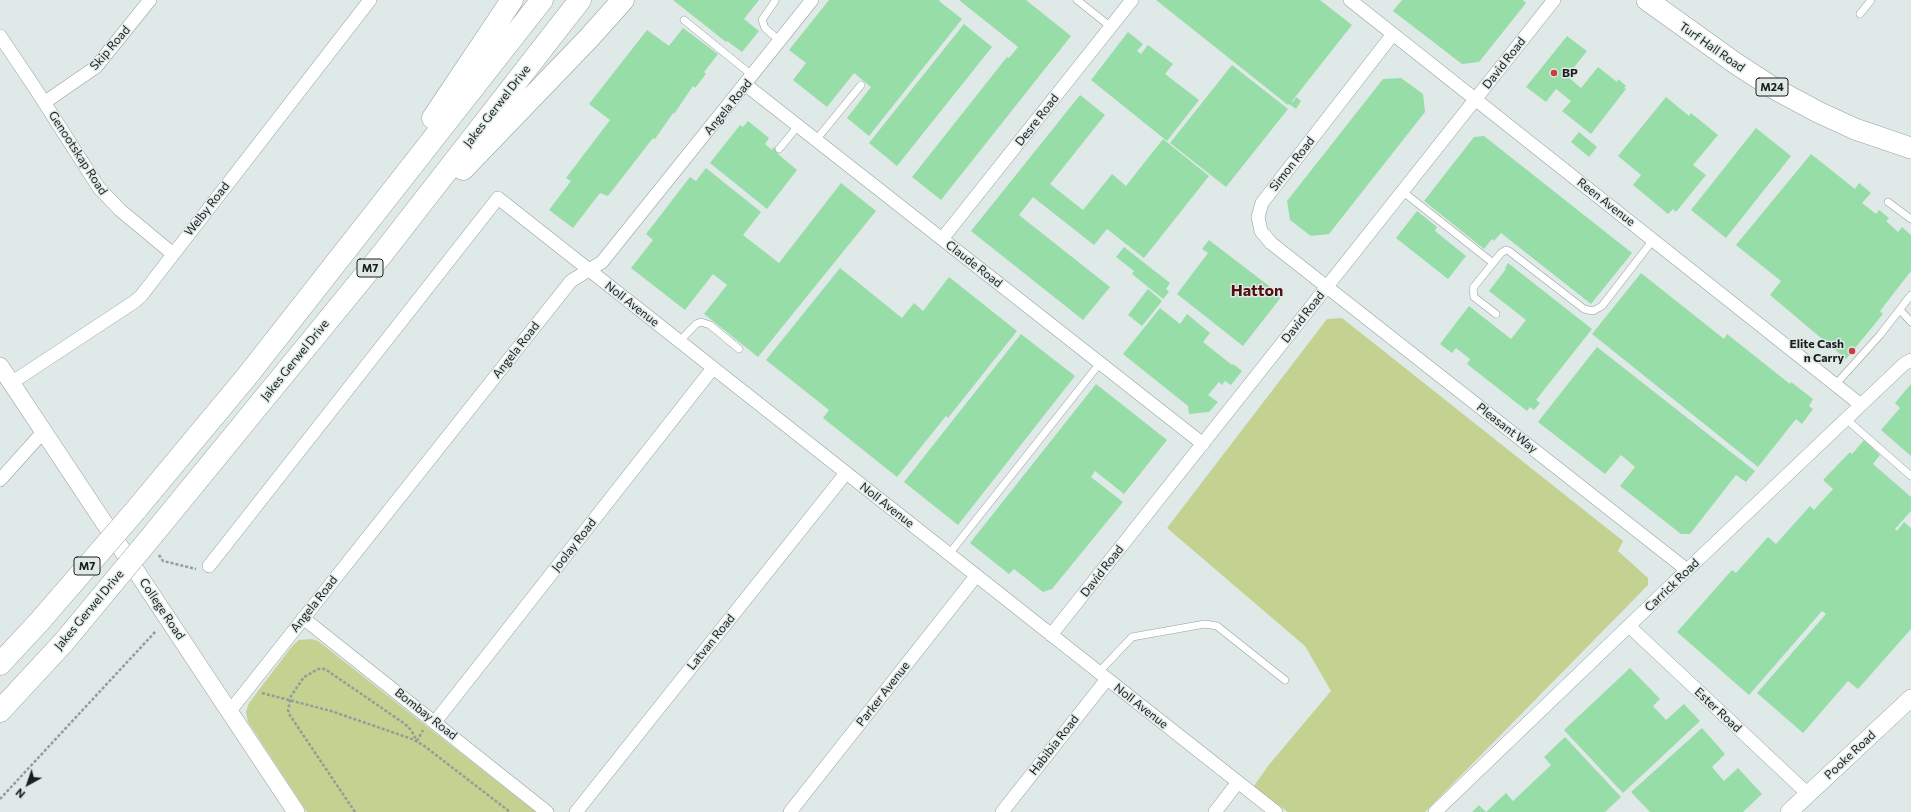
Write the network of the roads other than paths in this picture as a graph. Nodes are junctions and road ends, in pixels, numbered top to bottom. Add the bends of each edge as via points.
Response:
1 (150, 0) edge
2 (370, 0) edge
3 (512, 0) edge
4 (542, 0) edge
5 (580, 0) edge
6 (623, 0) edge
7 (812, 0) edge
8 (1077, 0) edge
9 (1132, 0) edge
10 (1350, 0) edge
11 (1554, 0) edge
12 (1647, 0) edge
13 (1871, 0) edge
14 (775, 1) edge
15 (1860, 14) dead end
16 (684, 20) dead end
17 (1110, 26) junction
18 (1393, 34) junction
19 (0, 36) edge
20 (780, 41) junction
21 (749, 80) junction
22 (861, 85) dead end
23 (1476, 100) junction
24 (45, 102) junction
25 (798, 126) junction
26 (816, 140) junction
27 (1911, 148) edge
28 (779, 149) dead end
29 (1402, 192) junction
30 (1888, 202) dead end
31 (1911, 219) edge
32 (357, 236) junction
33 (942, 239) junction
34 (1654, 240) junction
35 (383, 253) junction
36 (173, 254) junction
37 (1493, 263) junction
38 (589, 270) junction
39 (1327, 287) junction
40 (1911, 295) edge
41 (1900, 310) junction
42 (1496, 314) dead end
43 (1911, 322) edge
44 (679, 342) junction
45 (739, 349) dead end
46 (1911, 360) edge
47 (1100, 363) junction
48 (0, 366) edge
49 (713, 368) junction
50 (11, 383) junction
51 (1836, 384) junction
52 (1861, 405) junction
53 (1846, 419) junction
54 (43, 432) junction
55 (1203, 444) junction
56 (846, 473) junction
57 (1911, 476) edge
58 (0, 480) edge
59 (949, 554) junction
60 (209, 566) dead end
61 (1687, 570) junction
62 (976, 576) junction
63 (303, 618) junction
64 (1629, 626) junction
65 (1051, 635) junction
66 (0, 664) edge
67 (1103, 676) junction
68 (1285, 680) dead end
69 (1911, 698) edge
70 (0, 711) edge
71 (230, 711) junction
72 (435, 722) junction
73 (1238, 782) junction
74 (1808, 794) junction
75 (296, 812) edge
76 (547, 812) edge
77 (576, 812) edge
78 (790, 812) edge
79 (1002, 812) edge
80 (1215, 812) edge
81 (1276, 812) edge
82 (1435, 812) edge
83 (1789, 812) edge

1 - 24 street, Skip Road via 96,66
2 - 36 street, Welby Road
3 - 32 highway
4 - 32 highway, M7
5 - 35 highway, Jakes Gerwel Drive / M7
6 - 35 highway
7 - 20 street, Angela Road
8 - 17 lane
9 - 17 street, Desre Road
10 - 18 street, Reen Avenue
11 - 23 street, David Road
12 - 27 main road, Turf Hall Road / M24 via 1775,89 1856,129
13 - 15 lane
14 - 20 lane via 762,20 765,28
16 - 21 lane
17 - 33 street, Desre Road
18 - 23 street, Reen Avenue
18 - 39 street, Simon Road via 1259,210 1259,225 1265,238
19 - 24 street, Genootskap Road
20 - 21 street, Angela Road
21 - 25 street, Claude Road
21 - 38 street, Angela Road via 602,262
22 - 26 lane
23 - 29 street, David Road
23 - 34 street, Reen Avenue
24 - 36 street, Genootskap Road via 107,198
25 - 26 street, Claude Road
25 - 28 lane
26 - 33 street, Claude Road
29 - 37 lane
29 - 39 street, David Road
30 - 31 lane
32 - 66 highway, M7, bridge via 248,375 135,511
33 - 47 street, Claude Road
34 - 37 lane via 1602,306 1593,311 1584,309 1509,251 1501,253
34 - 51 street, Reen Avenue
35 - 70 highway, Jakes Gerwel Drive / M7, bridge via 63,643
36 - 50 street, Welby Road via 134,302
37 - 42 lane via 1473,288 1474,297
38 - 44 street, Noll Avenue
38 - 60 street, Noll Avenue via 498,198
38 - 63 street, Angela Road via 571,281
39 - 55 street, David Road
39 - 61 street, Pleasant Way
40 - 41 lane
41 - 43 lane
41 - 51 lane
44 - 45 lane via 701,322 710,325
44 - 49 street, Noll Avenue
46 - 52 street, Carrick Road
47 - 55 street, Claude Road
47 - 59 lane
48 - 50 street, College Road
49 - 56 street, Noll Avenue
49 - 72 street, Joolay Road
50 - 54 street, College Road
51 - 52 street, Reen Avenue
52 - 53 street, Carrick Road
53 - 57 lane
53 - 61 street, Carrick Road
54 - 58 street
54 - 71 street, College Road
55 - 65 street, David Road
56 - 59 street, Noll Avenue
56 - 77 street, Latvan Road
59 - 62 street, Noll Avenue
61 - 64 street, Carrick Road
62 - 65 street, Noll Avenue
62 - 78 street, Parker Avenue
63 - 71 street, Angela Road
63 - 72 street, Bombay Road
64 - 74 street, Ester Road
64 - 82 street, Carrick Road
65 - 67 street, Noll Avenue
67 - 68 lane via 1132,637 1205,624 1217,626
67 - 73 street, Noll Avenue
67 - 79 street, Habibia Road
69 - 74 street, Pooke Road
71 - 75 street, College Road
72 - 76 street, Bombay Road
73 - 80 street
73 - 81 street, Noll Avenue
74 - 83 street, Pooke Road

